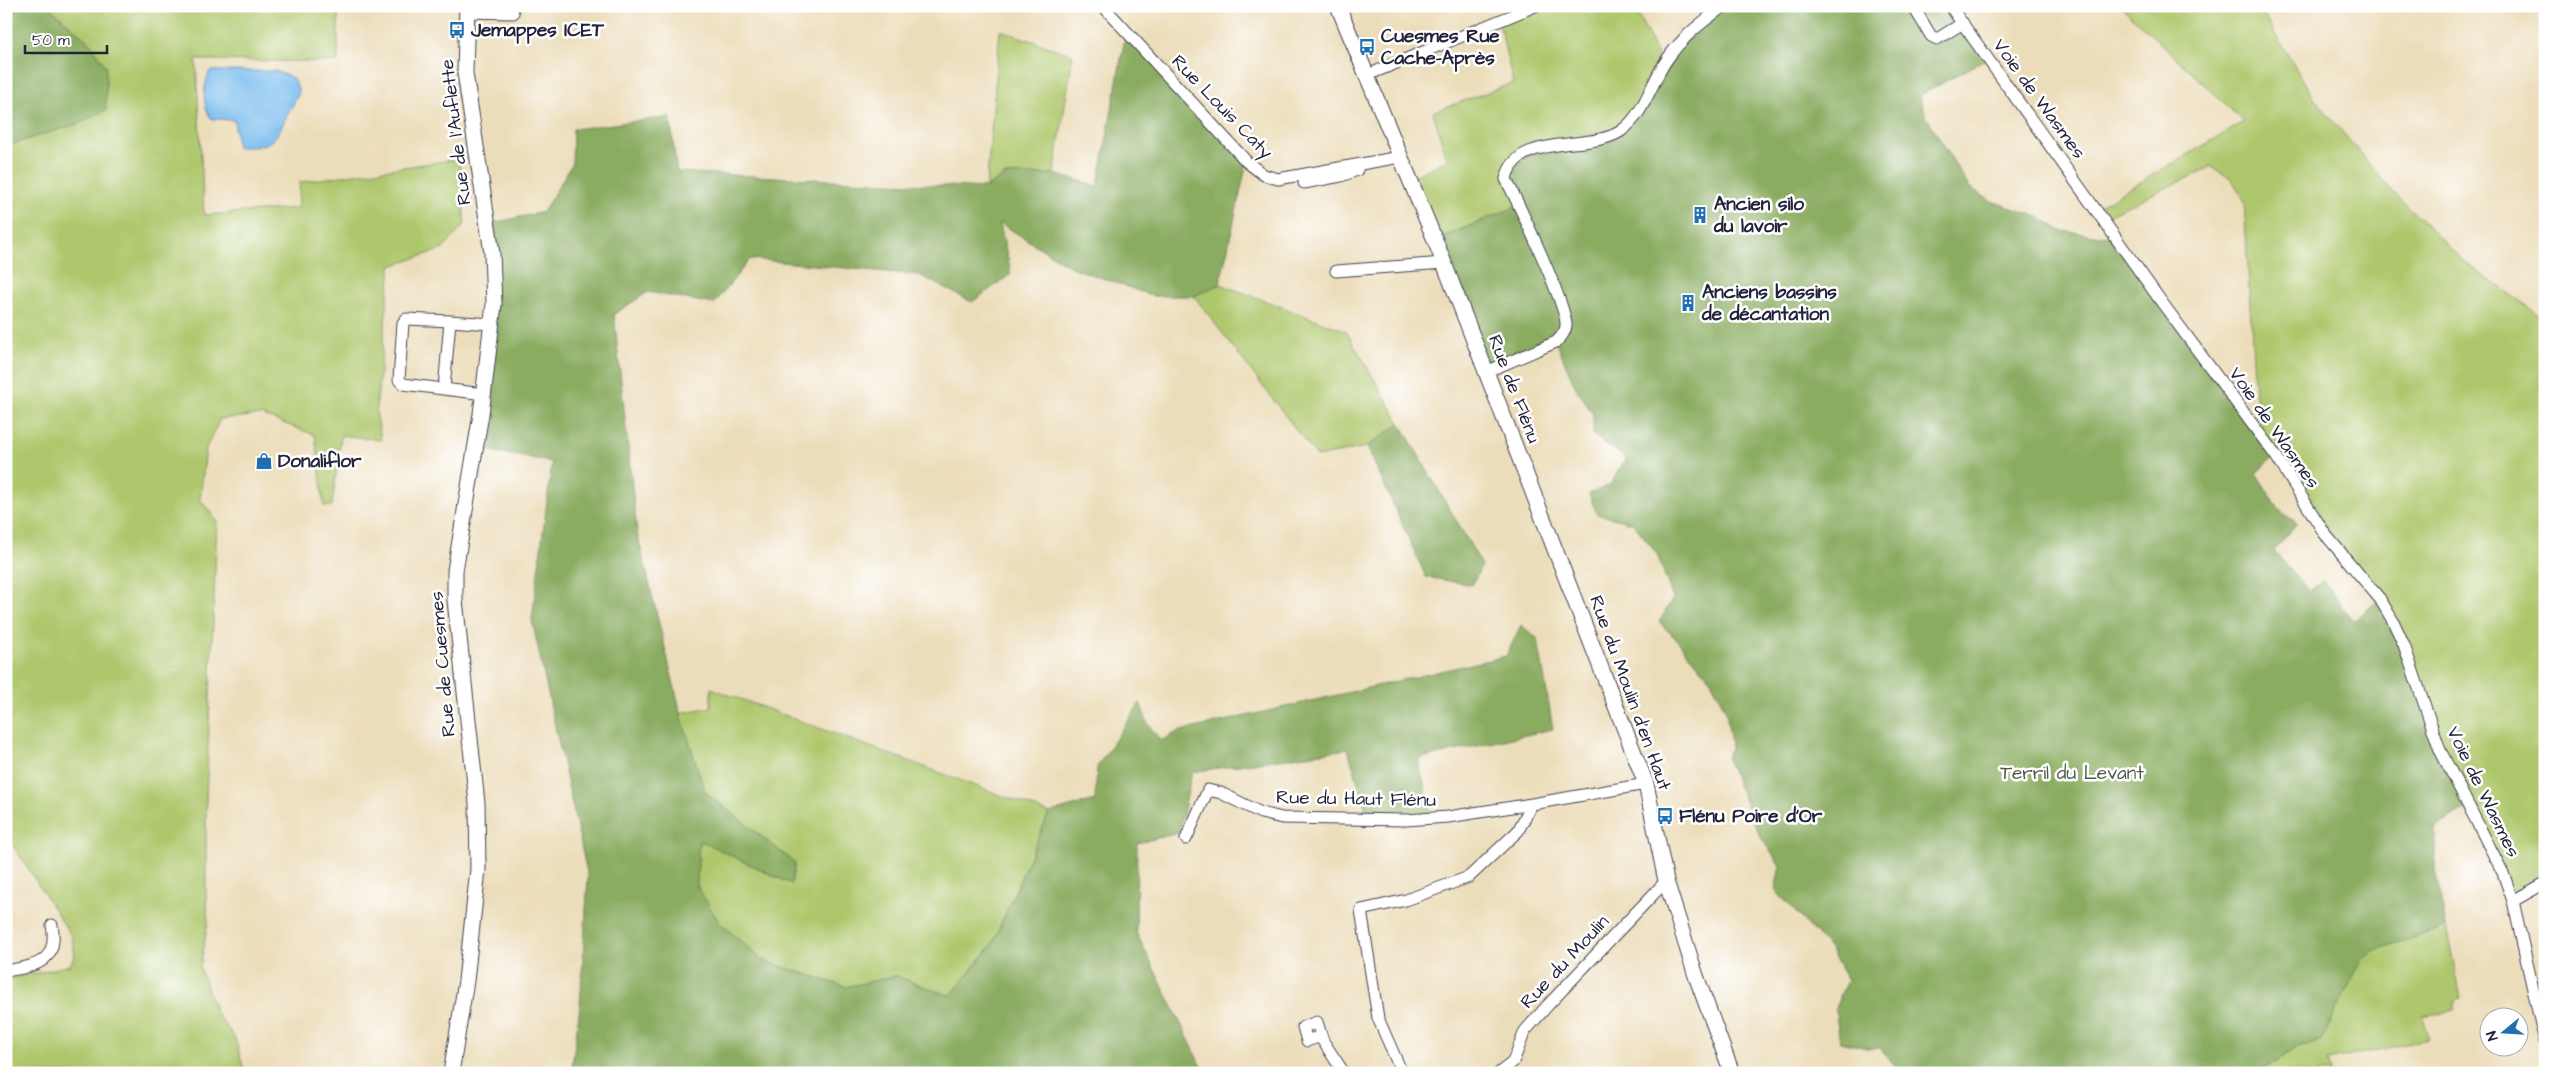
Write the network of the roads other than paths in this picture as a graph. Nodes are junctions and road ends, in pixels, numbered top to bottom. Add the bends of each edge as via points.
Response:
1 (1103, 6) edge
2 (1338, 6) edge
3 (1535, 6) edge
4 (1724, 6) edge
5 (1913, 6) edge
6 (1950, 6) edge
7 (467, 9) edge
8 (513, 13) dead end
9 (1963, 23) junction
10 (1365, 76) junction
11 (1400, 157) junction
12 (1363, 164) junction
13 (1304, 183) dead end
14 (492, 253) joint
15 (1444, 264) junction
16 (1336, 271) dead end
17 (450, 321) junction
18 (491, 324) junction
19 (1486, 372) junction
20 (444, 389) junction
21 (484, 394) junction
22 (1546, 529) joint
23 (1646, 784) junction
24 (1532, 804) junction
25 (1186, 839) dead end
26 (1666, 881) junction
27 (2545, 883) edge
28 (2513, 901) junction
29 (52, 925) dead end
30 (6, 971) edge
31 (1322, 1036) dead end
32 (2545, 1042) edge
33 (451, 1073) edge
34 (1344, 1073) edge
35 (1402, 1073) edge
36 (1499, 1073) edge
37 (1732, 1073) edge

1 - 12 street, Rue Louis Caty via 1247,162 1264,175 1278,179
2 - 10 street, Rue de Flénu
3 - 10 street
4 - 19 street via 1694,28 1672,54 1638,113 1621,131 1592,140 1540,148 1508,169 1506,180 1557,294 1566,324 1563,335 1556,342
5 - 9 street via 1931,36 1937,39
6 - 9 street, Voie de Wasmes
7 - 8 street
7 - 14 street, Rue de l'Auflette via 465,73
9 - 28 street, Voie de Wasmes via 2163,304 2276,456 2325,534 2380,599 2404,645 2440,750 2488,841
10 - 11 street, Rue de Flénu
11 - 12 street, Rue Louis Caty
11 - 15 street, Rue de Flénu
12 - 13 street via 1355,172
14 - 18 street, Rue de Cuesmes via 494,304
15 - 16 street
15 - 19 street, Rue de Flénu
17 - 18 street
17 - 20 street
17 - 20 street via 406,319 399,367 399,380 403,384
18 - 21 street, Rue de Cuesmes
19 - 22 street, Rue de Flénu
20 - 21 street
21 - 33 street, Rue de Cuesmes via 455,571 455,600 477,803 478,869 466,981
22 - 23 street, Rue du Moulin d'en Haut
23 - 24 street, Rue du Haut Flénu
23 - 26 street, Rue du Moulin d'en Haut
24 - 25 street, Rue du Haut Flénu via 1406,820 1282,818 1261,813 1208,790
24 - 35 street via 1518,831 1469,876 1406,900 1361,910 1378,1018
26 - 36 street, Rue du Moulin via 1525,1031 1513,1062
26 - 37 street, Rue du Moulin d'en Haut via 1696,976
27 - 28 street
28 - 32 street, Voie de Wasmes
29 - 30 street via 53,944 42,961 35,966
31 - 34 street

